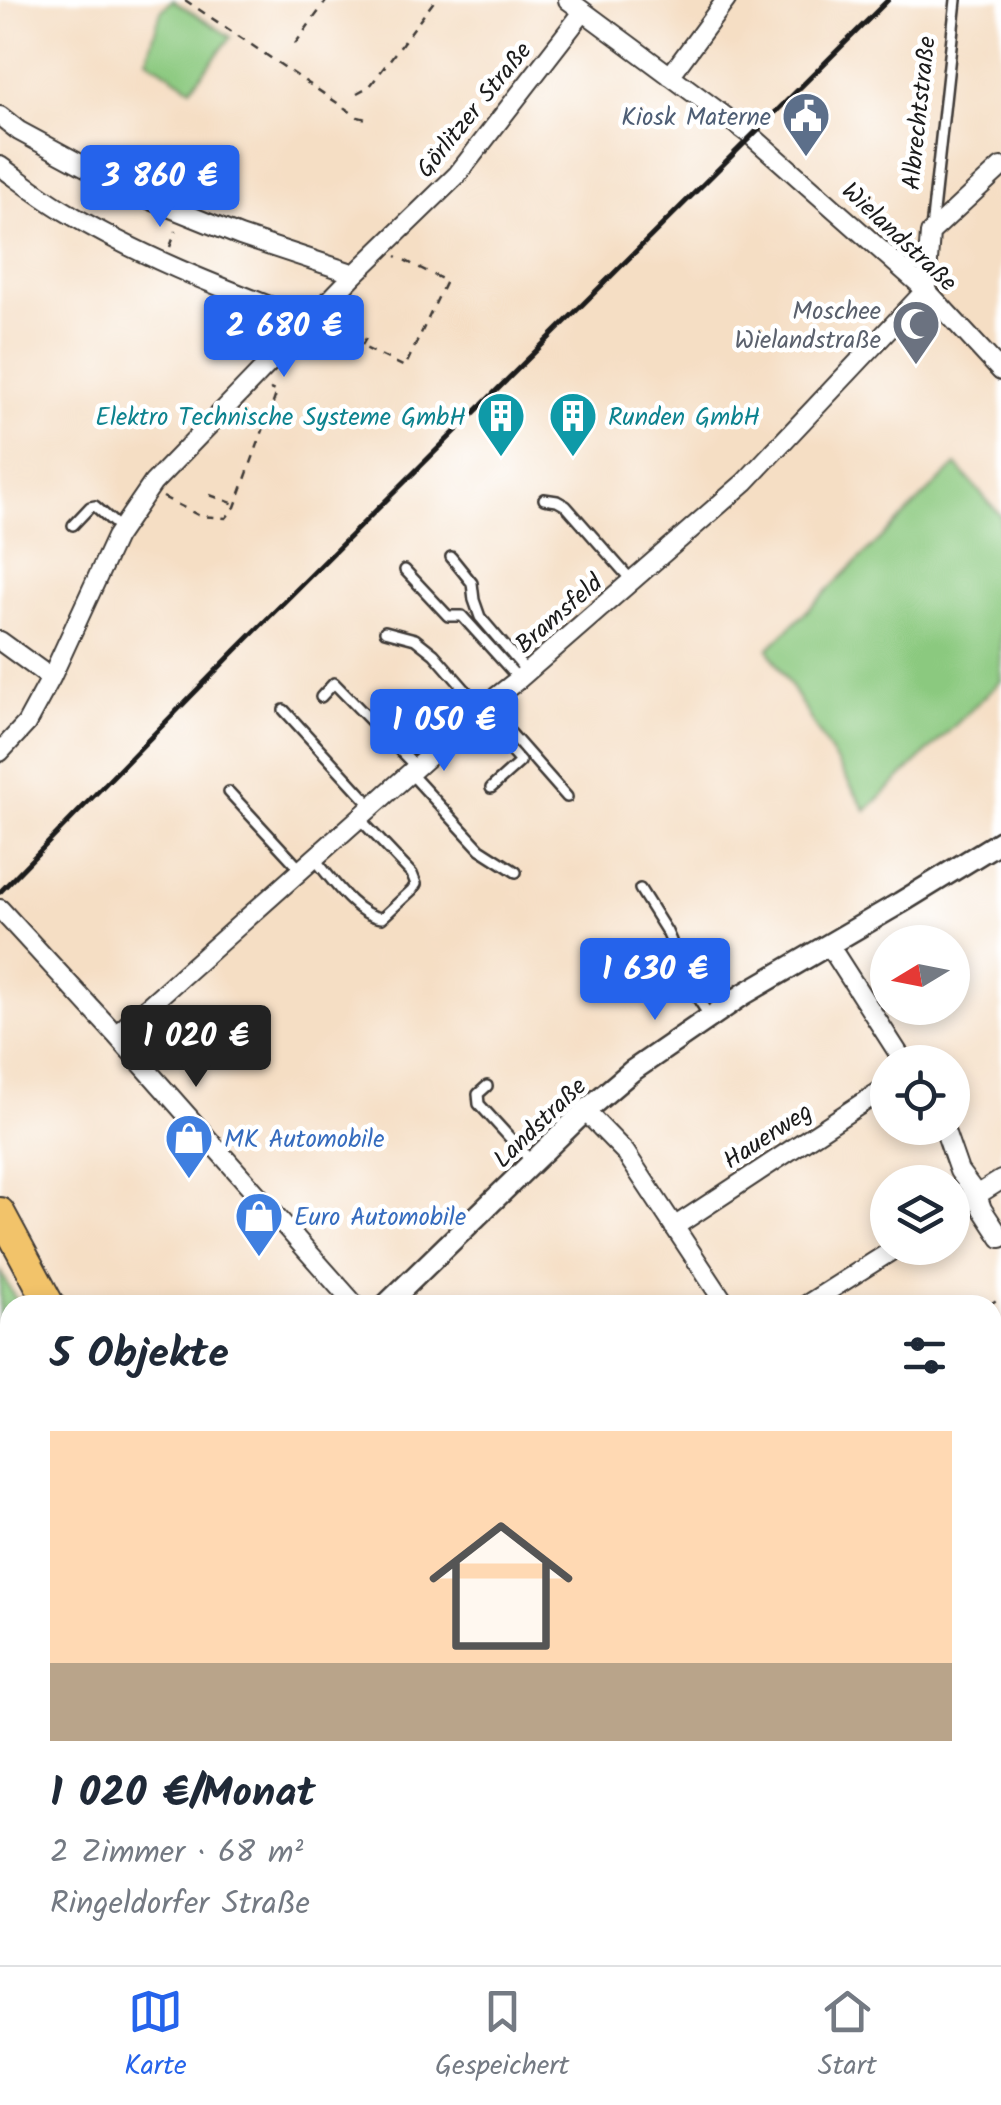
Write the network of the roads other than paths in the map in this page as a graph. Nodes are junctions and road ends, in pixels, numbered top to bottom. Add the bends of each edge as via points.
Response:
1 (726, 0) edge
2 (956, 0) edge
3 (575, 6) edge
4 (670, 76) junction
5 (0, 116) edge
6 (0, 166) edge
7 (1001, 167) edge
8 (930, 232) junction
9 (355, 274) junction
10 (926, 290) junction
11 (308, 321) junction
12 (1001, 371) edge
13 (544, 499) dead end
14 (73, 525) dead end
15 (121, 530) junction
16 (451, 556) dead end
17 (405, 570) dead end
18 (632, 582) junction
19 (385, 631) dead end
20 (0, 641) edge
21 (523, 676) junction
22 (52, 678) junction
23 (321, 698) dead end
24 (482, 709) junction
25 (284, 710) dead end
26 (0, 752) edge
27 (413, 770) junction
28 (490, 788) dead end
29 (229, 792) dead end
30 (567, 798) dead end
31 (366, 812) junction
32 (1001, 841) edge
33 (307, 864) junction
34 (516, 872) dead end
35 (640, 888) dead end
36 (0, 910) edge
37 (829, 945) junction
38 (710, 1017) junction
39 (116, 1035) junction
40 (893, 1045) edge
41 (487, 1086) dead end
42 (870, 1098) edge
43 (585, 1110) junction
44 (950, 1145) edge
45 (532, 1162) junction
46 (1001, 1180) edge
47 (977, 1195) junction
48 (970, 1199) edge
49 (0, 1212) edge
50 (674, 1226) junction
51 (1001, 1238) edge
52 (0, 1251) edge
53 (870, 1264) edge
54 (24, 1295) edge
55 (45, 1295) edge
56 (347, 1295) edge
57 (396, 1295) edge
58 (719, 1295) edge
59 (822, 1295) edge

1 - 4 street
2 - 8 lane, Albrechtstraße
3 - 4 street, Wielandstraße
3 - 9 street, Görlitzer Straße via 457,175
4 - 10 street, Wielandstraße via 753,137
5 - 9 street via 136,194
6 - 11 street via 143,253
7 - 8 street
8 - 10 street, Albrechtstraße
9 - 11 street, Görlitzer Straße
10 - 12 street, Wielandstraße
10 - 18 street, Bramsfeld via 745,482
11 - 15 street, Görlitzer Straße via 148,490
13 - 18 lane via 566,506
14 - 15 lane via 95,506
15 - 22 street, Görlitzer Straße
16 - 21 lane via 472,583 480,617
17 - 21 lane via 448,616 462,616
18 - 21 street, Bramsfeld
19 - 24 lane via 434,654
20 - 22 street
21 - 24 street, Bramsfeld
22 - 26 street, Görlitzer Straße via 26,724
23 - 27 lane via 334,684
24 - 27 street, Bramsfeld
24 - 28 lane via 520,762
24 - 30 lane
25 - 31 lane
27 - 31 street, Bramsfeld
27 - 34 lane via 480,849
29 - 33 lane
31 - 33 street, Bramsfeld
31 - 33 lane via 416,884 382,918 370,917
32 - 37 street, Landstraße
33 - 39 street, Bramsfeld
35 - 38 lane via 670,936 672,960
36 - 39 street
37 - 38 street, Landstraße
37 - 40 street
38 - 43 street, Landstraße
39 - 56 street
41 - 45 lane via 479,1104
42 - 50 street, Hauerweg
43 - 45 street, Landstraße
43 - 50 street via 625,1152
44 - 47 street
45 - 57 street, Landstraße
46 - 47 street
47 - 48 street
47 - 51 street
49 - 55 highway
50 - 58 street
52 - 54 highway
53 - 59 street

